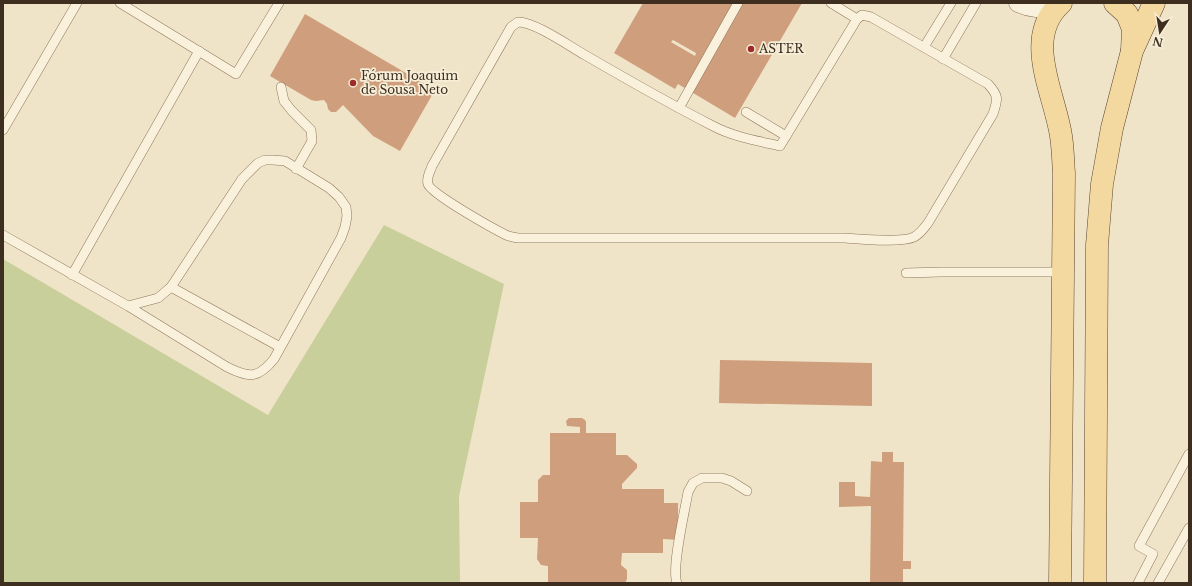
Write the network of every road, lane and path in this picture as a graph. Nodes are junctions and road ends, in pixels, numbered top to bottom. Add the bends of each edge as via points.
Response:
1 (77, 3) edge
2 (120, 3) edge
3 (279, 3) edge
4 (738, 3) edge
5 (831, 3) edge
6 (951, 3) edge
7 (976, 3) edge
8 (1018, 3) edge
9 (1115, 3) edge
10 (1154, 3) edge
11 (1058, 6) edge
12 (857, 19) junction
13 (924, 47) junction
14 (199, 51) junction
15 (1132, 52) junction
16 (943, 59) junction
17 (281, 87) dead end
18 (679, 108) junction
19 (746, 112) dead end
20 (3, 130) edge
21 (786, 136) junction
22 (296, 169) junction
23 (3, 235) edge
24 (1063, 272) junction
25 (906, 273) dead end
26 (72, 275) junction
27 (171, 287) junction
28 (128, 306) junction
29 (280, 347) junction
30 (1189, 454) edge
31 (747, 491) dead end
32 (1189, 528) edge
33 (677, 583) edge
34 (1060, 583) edge
35 (1095, 583) edge
36 (1138, 583) edge
37 (1158, 583) edge

1 - 20 lane
2 - 14 lane
3 - 14 lane via 236,74
4 - 18 lane
5 - 12 lane
6 - 13 lane
7 - 16 lane
8 - 11 street via 1038,9
9 - 15 main road via 1127,14 1133,29
10 - 15 main road
11 - 24 main road via 1046,26 1042,40 1042,56 1061,136 1064,173
12 - 13 lane via 862,15 871,17
12 - 21 lane
13 - 16 lane
14 - 26 lane
15 - 35 main road via 1112,128 1102,184 1097,246
16 - 18 lane via 988,84 997,98 996,106 928,223 914,237 896,240 518,238 507,235 466,212 428,186 427,180 432,166 511,27 518,22 551,34
17 - 22 lane via 284,101 311,130 312,141
18 - 21 lane via 734,135 780,146
19 - 21 lane
22 - 27 lane via 285,161 273,160 264,160 254,166 242,179
22 - 29 lane via 329,188 339,197 346,207 347,216 341,238
23 - 26 lane
24 - 25 lane
24 - 34 main road
26 - 28 lane
27 - 28 lane via 158,298
27 - 29 lane
28 - 29 lane via 240,373 260,373 268,367
30 - 36 lane via 1139,546 1153,554
31 - 33 lane via 722,478 702,478 692,483 688,492 675,566
32 - 37 lane

